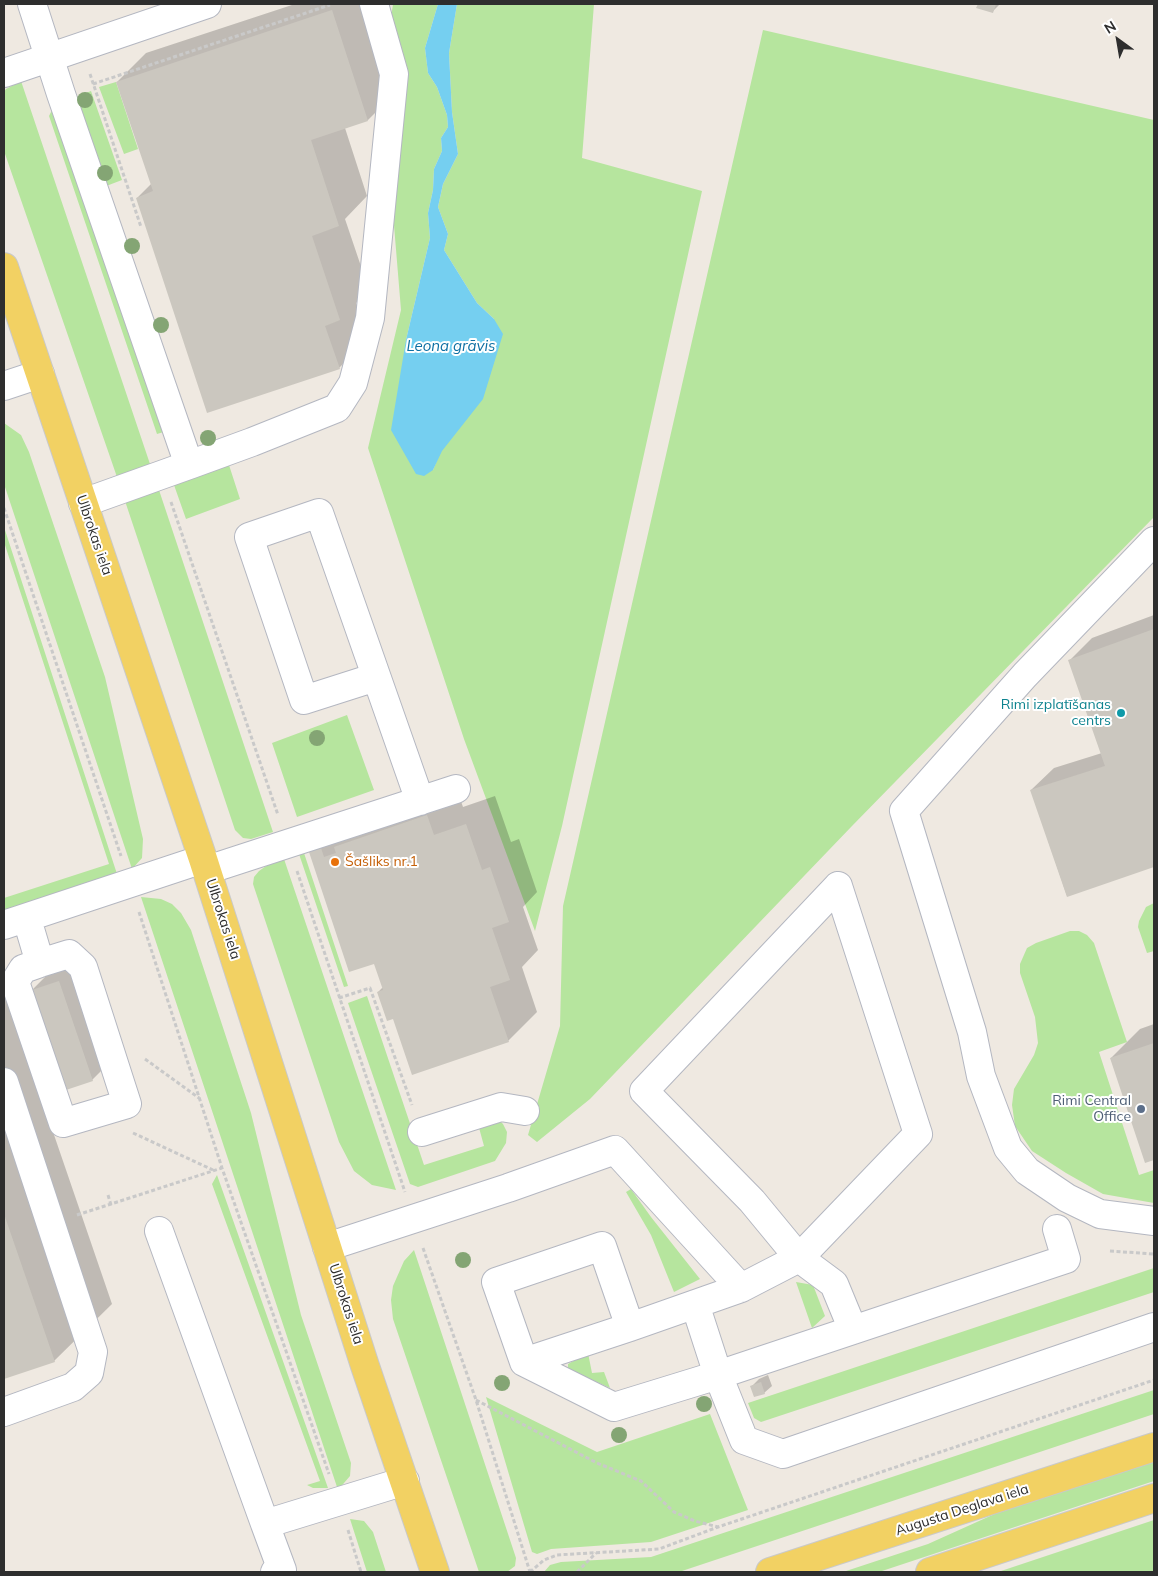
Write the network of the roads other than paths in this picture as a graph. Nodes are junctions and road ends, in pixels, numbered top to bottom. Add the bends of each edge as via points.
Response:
1 (32, 4) edge
2 (207, 4) edge
3 (374, 4) edge
4 (49, 57) junction
5 (4, 72) edge
6 (4, 267) edge
7 (40, 374) junction
8 (4, 386) edge
9 (189, 466) junction
10 (83, 503) junction
11 (1154, 541) edge
12 (376, 677) junction
13 (456, 789) dead end
14 (420, 800) junction
15 (205, 864) junction
16 (15, 922) edge
17 (40, 963) junction
18 (4, 1082) edge
19 (525, 1111) dead end
20 (422, 1132) road end
21 (1154, 1221) edge
22 (1057, 1229) dead end
23 (159, 1231) dead end
24 (327, 1247) junction
25 (799, 1258) junction
26 (741, 1288) junction
27 (695, 1304) junction
28 (630, 1327) junction
29 (1154, 1327) edge
30 (852, 1330) junction
31 (524, 1362) junction
32 (718, 1375) junction
33 (4, 1412) edge
34 (1154, 1447) edge
35 (405, 1481) junction
36 (1154, 1498) edge
37 (265, 1524) junction
38 (280, 1571) edge
39 (435, 1572) edge
40 (770, 1572) edge
41 (930, 1572) edge

1 - 4 street
2 - 4 street
3 - 9 street via 394,74 370,318 353,383 337,408
4 - 5 street
4 - 9 street
6 - 7 main road, Ulbrokas iela
7 - 8 street
7 - 10 main road, Ulbrokas iela
9 - 10 street
10 - 15 main road, Ulbrokas iela
11 - 21 street via 1025,675 904,811 972,1032 981,1076 1008,1148 1027,1171 1067,1198 1100,1214
12 - 12 street via 319,513 249,537 304,700
12 - 14 street
13 - 14 street
14 - 15 street via 288,844
15 - 16 street
15 - 24 main road, Ulbrokas iela
16 - 17 street
17 - 17 street via 69,954 83,967 128,1104 63,1124 15,982 24,969
18 - 33 street via 93,1352 89,1373 73,1387
19 - 20 street via 501,1106
22 - 30 street via 1066,1259
23 - 37 street
24 - 26 street via 615,1150
24 - 35 main road, Ulbrokas iela
25 - 25 street via 918,1134 838,886 644,1091 752,1201
25 - 26 street
25 - 30 street via 834,1284
26 - 27 street
27 - 28 street
27 - 32 street
28 - 31 street
28 - 31 street via 602,1246 496,1282
29 - 32 street via 782,1454 744,1440
30 - 32 street
31 - 32 street via 614,1407
34 - 40 main road, Augusta Deglava iela
35 - 37 street
35 - 39 main road, Ulbrokas iela
36 - 41 main road
37 - 38 street

